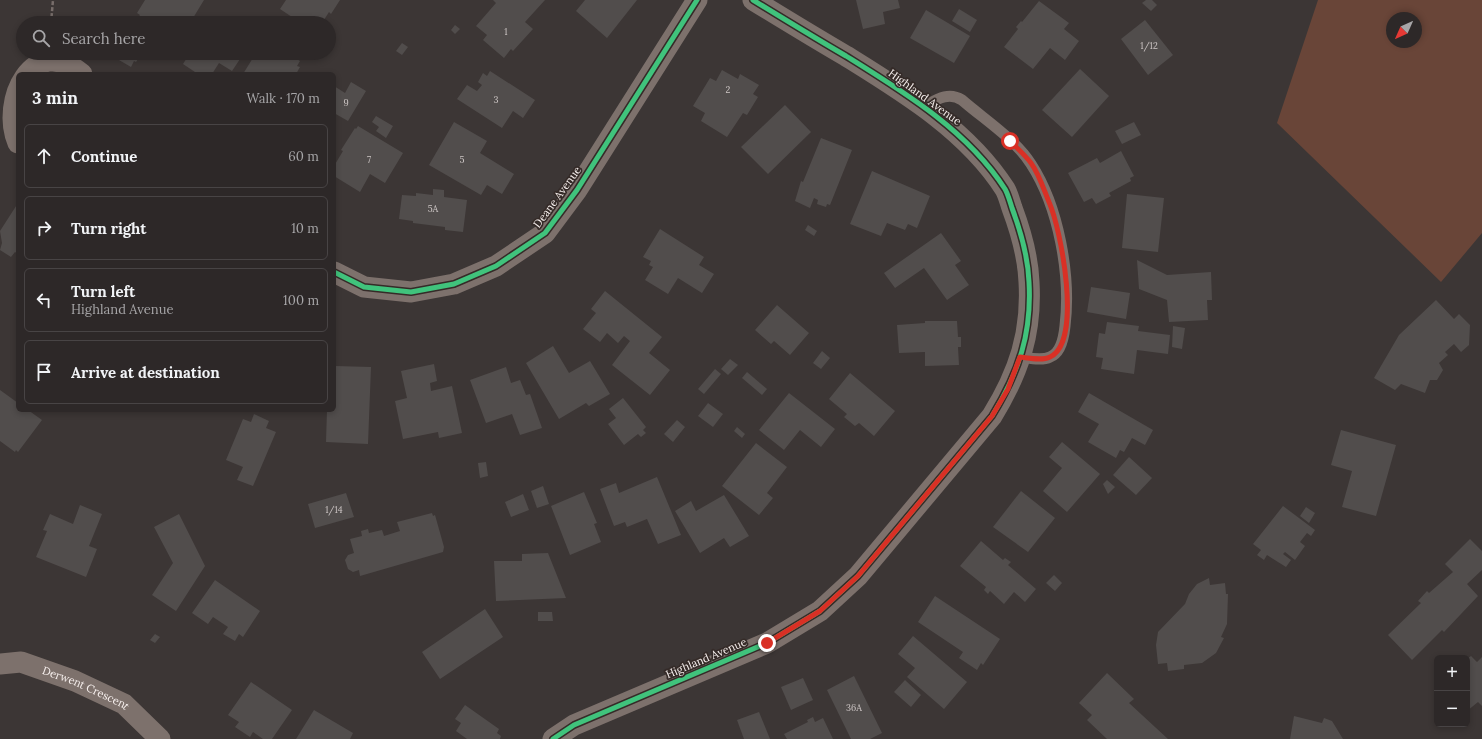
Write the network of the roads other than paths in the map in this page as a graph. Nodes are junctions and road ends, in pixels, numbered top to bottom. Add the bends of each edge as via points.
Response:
1 (697, 0) edge
2 (753, 0) edge
3 (52, 60) edge
4 (52, 60) edge
5 (19, 72) edge
6 (79, 72) edge
7 (16, 74) edge
8 (923, 107) junction
9 (16, 141) edge
10 (336, 273) edge
11 (1020, 357) junction
12 (0, 664) edge
13 (160, 739) edge
14 (553, 739) edge

1 - 10 street, Deane Avenue via 577,190 545,233 496,266 454,284 411,292 364,287
2 - 8 street, Highland Avenue via 881,78
3 - 5 street via 36,62
4 - 6 street via 67,64
7 - 9 street via 10,80 1,109 4,124
8 - 11 street, Highland Avenue via 953,129 974,150 1005,190 1029,264 1030,307 1025,343
8 - 11 lane via 942,96 962,100 1010,141 1031,164 1050,204 1064,256 1068,303 1064,337 1051,357
11 - 14 street, Highland Avenue via 1008,389 992,416 858,576 820,611 767,643 574,725
12 - 13 street, Derwent Crescent via 21,662 82,684 124,704

